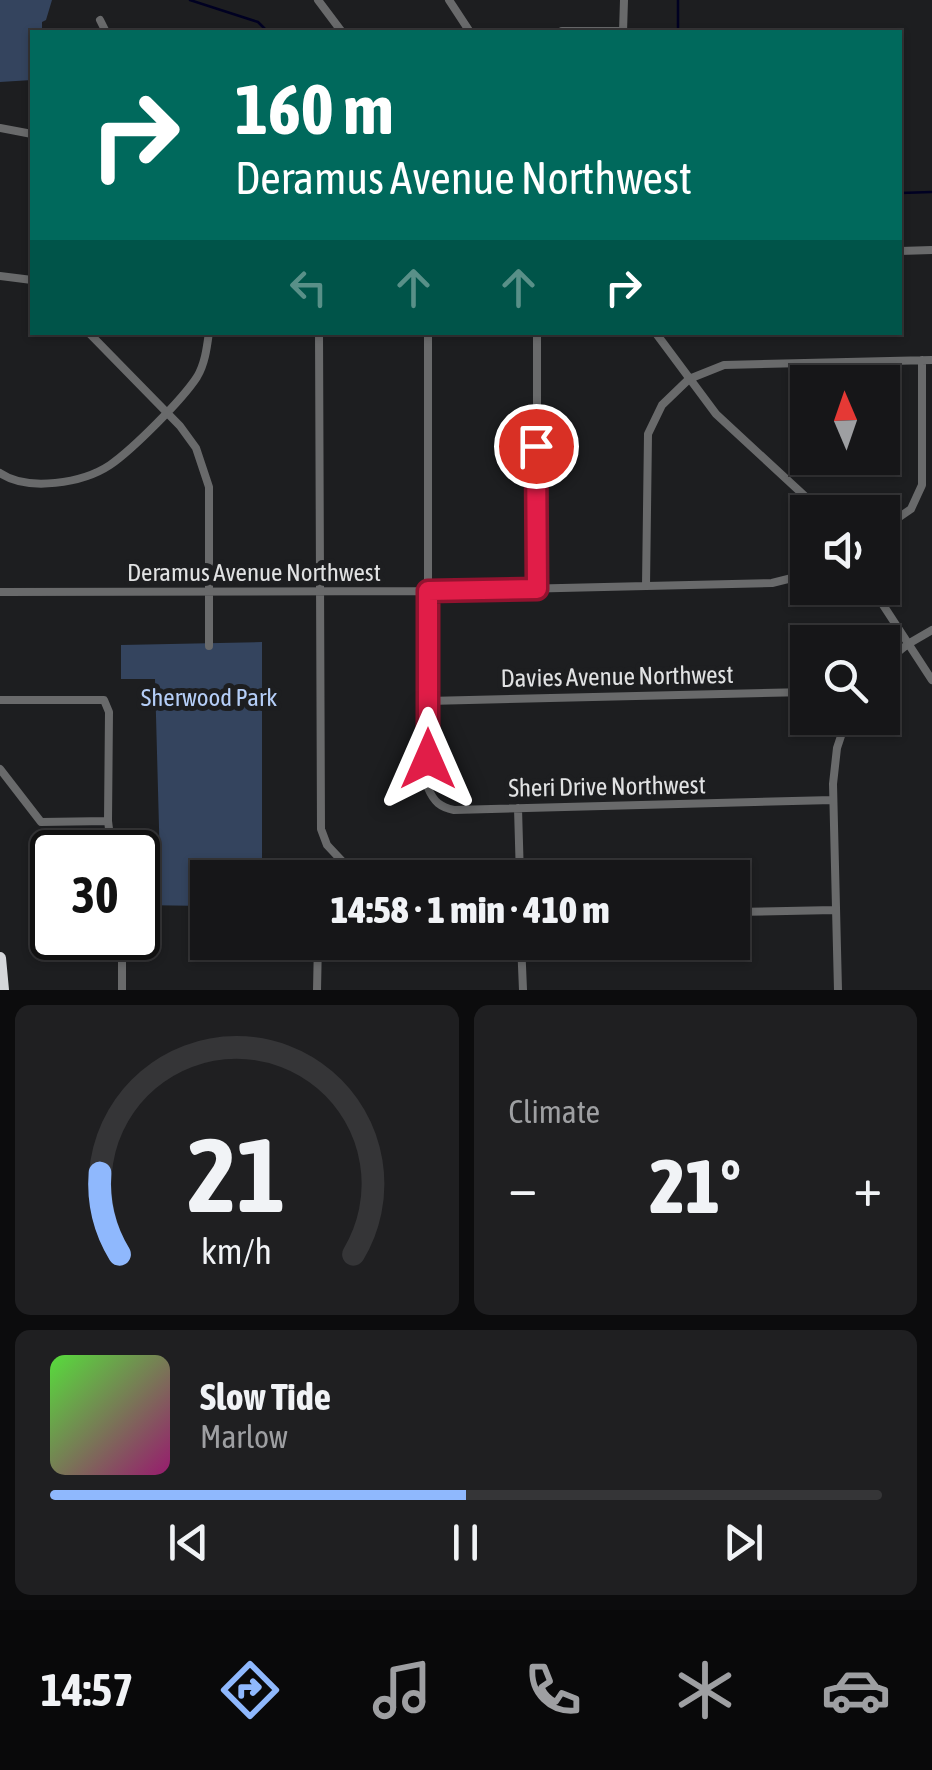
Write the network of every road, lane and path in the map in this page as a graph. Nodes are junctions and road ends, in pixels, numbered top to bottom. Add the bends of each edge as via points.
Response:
1 (318, 0) edge
2 (450, 0) edge
3 (624, 0) edge
4 (100, 20) dead end
5 (105, 30) edge
6 (340, 30) edge
7 (469, 30) edge
8 (624, 30) edge
9 (0, 128) edge
10 (30, 134) edge
11 (932, 250) edge
12 (902, 251) edge
13 (0, 276) edge
14 (30, 280) edge
15 (91, 335) edge
16 (208, 335) edge
17 (319, 335) edge
18 (428, 335) edge
19 (537, 335) edge
20 (657, 335) edge
21 (927, 360) edge
22 (690, 379) junction
23 (165, 412) junction
24 (0, 473) edge
25 (803, 495) edge
26 (900, 517) edge
27 (790, 578) edge
28 (646, 586) junction
29 (537, 589) junction
30 (428, 591) junction
31 (0, 592) edge
32 (210, 592) junction
33 (319, 592) junction
34 (883, 605) edge
35 (932, 630) edge
36 (908, 644) junction
37 (209, 646) dead end
38 (900, 651) edge
39 (932, 680) edge
40 (790, 692) edge
41 (0, 700) edge
42 (428, 701) junction
43 (841, 735) edge
44 (0, 768) edge
45 (833, 800) junction
46 (518, 808) junction
47 (108, 821) junction
48 (109, 830) edge
49 (341, 860) edge
50 (519, 860) edge
51 (836, 910) junction
52 (750, 912) edge
53 (0, 958) edge
54 (122, 960) edge
55 (318, 960) edge
56 (522, 960) edge
57 (3, 990) edge
58 (122, 990) edge
59 (317, 990) edge
60 (523, 990) edge
61 (838, 990) edge

1 - 6 street
2 - 7 street
3 - 8 street
4 - 5 street
9 - 10 street
11 - 12 street
13 - 14 street
15 - 23 street
16 - 23 street via 198,375
17 - 33 street
18 - 30 street, Sheri Drive Northwest
19 - 29 street
20 - 22 street
21 - 22 street via 724,365
21 - 26 street via 922,485
22 - 25 street via 725,424
22 - 28 street via 662,405 648,434
23 - 24 street via 94,474 32,482
23 - 32 street via 205,466
27 - 28 street, Deramus Avenue Northwest
28 - 29 street, Deramus Avenue Northwest
29 - 30 street, Deramus Avenue Northwest
30 - 33 street, Deramus Avenue Northwest
30 - 42 street, Sheri Drive Northwest
31 - 32 street, Deramus Avenue Northwest
32 - 33 street, Deramus Avenue Northwest
32 - 37 street
33 - 49 street via 321,829
34 - 36 street
35 - 36 street
36 - 38 street
36 - 39 street
40 - 42 street, Davies Avenue Northwest
41 - 47 street via 104,700
42 - 46 street, Sheri Drive Northwest via 432,800 454,810
43 - 45 street
44 - 47 street via 41,822
45 - 46 street, Sheri Drive Northwest
45 - 51 street
46 - 50 street
47 - 48 street
51 - 52 street
51 - 61 street
53 - 57 highway
54 - 58 street
55 - 59 street
56 - 60 street

